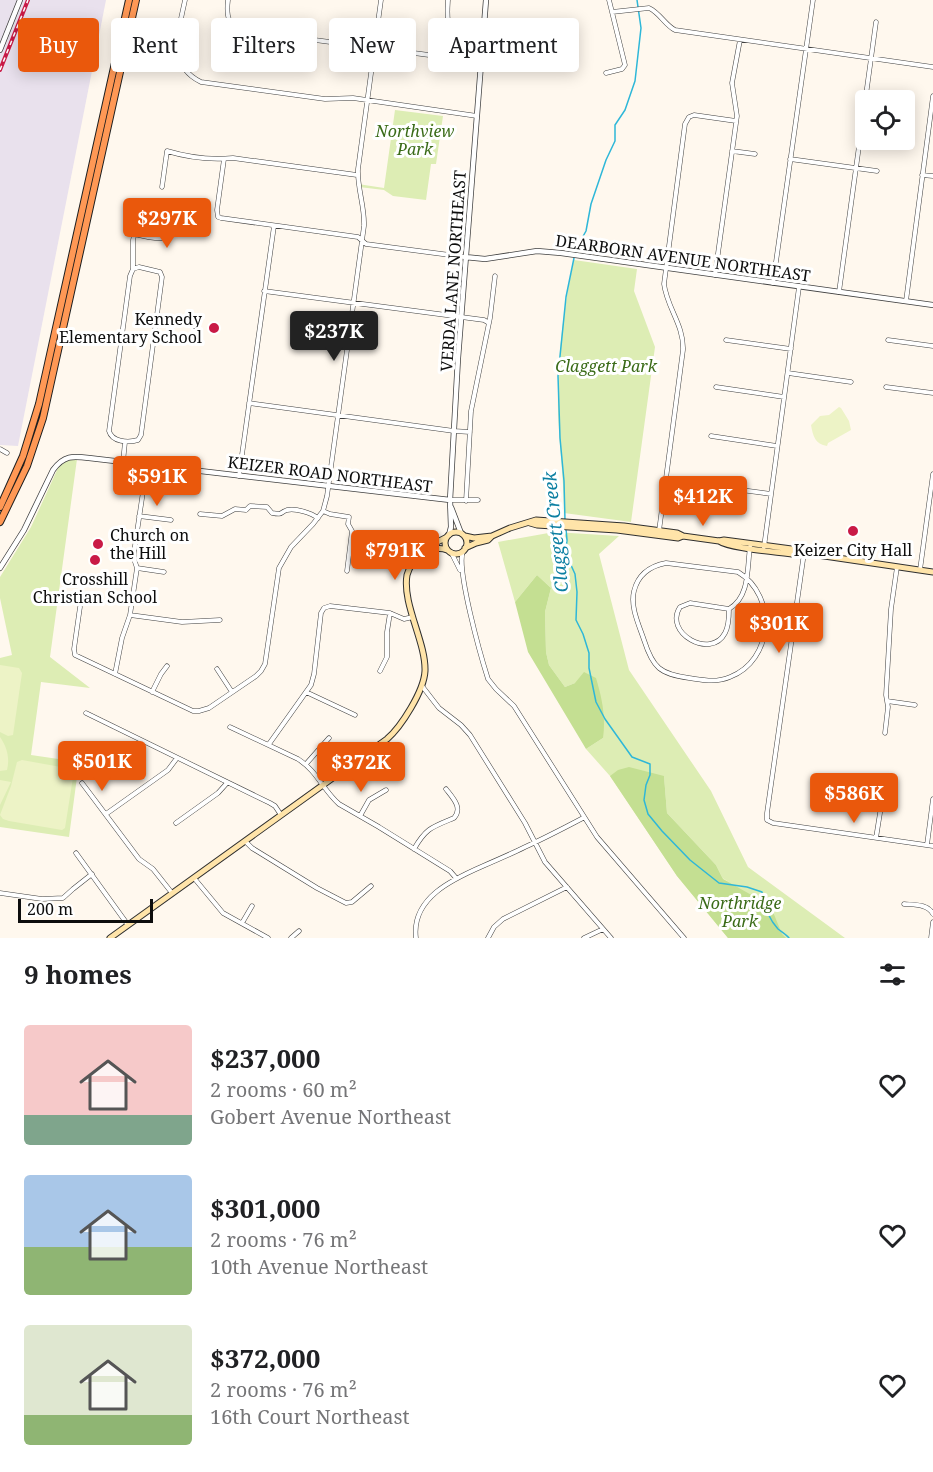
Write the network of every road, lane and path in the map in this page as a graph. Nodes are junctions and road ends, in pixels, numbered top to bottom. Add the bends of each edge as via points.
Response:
1 (20, 0) edge
2 (129, 0) edge
3 (136, 0) edge
4 (185, 0) edge
5 (228, 0) edge
6 (381, 0) edge
7 (448, 0) edge
8 (486, 0) edge
9 (609, 0) edge
10 (813, 0) edge
11 (612, 12) junction
12 (378, 18) edge
13 (447, 18) edge
14 (485, 18) edge
15 (876, 22) dead end
16 (740, 40) junction
17 (329, 43) edge
18 (805, 49) junction
19 (0, 50) edge
20 (871, 58) junction
21 (933, 67) edge
22 (371, 72) edge
23 (481, 72) edge
24 (606, 73) dead end
25 (933, 96) edge
26 (368, 100) junction
27 (477, 116) junction
28 (736, 121) junction
29 (732, 151) junction
30 (754, 154) dead end
31 (224, 159) junction
32 (790, 159) junction
33 (856, 168) junction
34 (877, 171) dead end
35 (357, 175) junction
36 (922, 175) junction
37 (933, 177) edge
38 (162, 187) dead end
39 (139, 215) dead end
40 (173, 221) dead end
41 (273, 226) junction
42 (134, 234) junction
43 (362, 241) junction
44 (465, 257) junction
45 (665, 267) junction
46 (133, 269) junction
47 (715, 275) junction
48 (495, 276) dead end
49 (773, 283) junction
50 (799, 286) junction
51 (264, 291) junction
52 (839, 292) junction
53 (906, 301) junction
54 (353, 303) junction
55 (933, 305) edge
56 (461, 317) junction
57 (489, 323) junction
58 (726, 340) dead end
59 (888, 340) dead end
60 (933, 346) edge
61 (791, 349) junction
62 (788, 373) junction
63 (851, 382) dead end
64 (716, 387) dead end
65 (886, 387) dead end
66 (933, 393) edge
67 (784, 397) junction
68 (249, 403) junction
69 (338, 415) junction
70 (454, 431) junction
71 (470, 432) junction
72 (711, 436) dead end
73 (125, 442) junction
74 (777, 446) junction
75 (0, 449) edge
76 (7, 453) dead end
77 (123, 462) junction
78 (147, 465) junction
79 (933, 474) edge
80 (239, 476) junction
81 (708, 483) dead end
82 (329, 487) junction
83 (771, 494) junction
84 (450, 500) junction
85 (478, 500) dead end
86 (466, 501) junction
87 (0, 507) edge
88 (451, 507) junction
89 (323, 511) junction
90 (200, 514) dead end
91 (139, 516) junction
92 (318, 518) junction
93 (171, 520) dead end
94 (0, 522) edge
95 (658, 533) junction
96 (463, 534) junction
97 (448, 536) junction
98 (492, 536) junction
99 (750, 546) junction
100 (764, 548) junction
101 (464, 550) junction
102 (449, 551) junction
103 (804, 553) junction
104 (415, 558) junction
105 (897, 567) junction
106 (0, 568) edge
107 (137, 568) junction
108 (920, 570) junction
109 (347, 571) dead end
110 (461, 571) junction
111 (165, 572) dead end
112 (933, 572) edge
113 (746, 579) junction
114 (80, 607) dead end
115 (729, 609) junction
116 (390, 613) junction
117 (130, 615) junction
118 (413, 617) junction
119 (220, 620) dead end
120 (167, 666) dead end
121 (217, 669) dead end
122 (380, 671) dead end
123 (115, 674) junction
124 (421, 685) junction
125 (152, 692) junction
126 (232, 692) junction
127 (306, 693) junction
128 (887, 701) junction
129 (915, 705) dead end
130 (86, 713) dead end
131 (355, 715) dead end
132 (230, 727) dead end
133 (885, 733) dead end
134 (329, 738) dead end
135 (269, 744) junction
136 (177, 758) junction
137 (306, 764) junction
138 (867, 781) dead end
139 (82, 783) dead end
140 (227, 783) junction
141 (323, 785) junction
142 (446, 789) dead end
143 (386, 790) dead end
144 (933, 799) edge
145 (106, 814) junction
146 (281, 815) junction
147 (360, 816) junction
148 (584, 818) junction
149 (176, 823) dead end
150 (876, 838) junction
151 (245, 841) junction
152 (536, 843) junction
153 (927, 845) junction
154 (933, 846) edge
155 (414, 849) junction
156 (76, 853) dead end
157 (92, 874) junction
158 (194, 878) junction
159 (456, 878) junction
160 (371, 886) dead end
161 (567, 887) junction
162 (0, 893) edge
163 (172, 893) junction
164 (904, 904) dead end
165 (252, 906) dead end
166 (933, 914) edge
167 (933, 922) edge
168 (242, 923) junction
169 (128, 925) junction
170 (603, 929) junction
171 (299, 931) dead end
172 (110, 938) edge
173 (268, 938) edge
174 (291, 938) edge
175 (416, 938) edge
176 (488, 938) edge
177 (584, 938) edge
178 (611, 938) edge
179 (684, 938) edge
180 (931, 938) edge

1 - 19 street
2 - 87 highway via 39,404 23,456
3 - 94 highway via 43,418 27,466
4 - 26 street via 177,47 185,70 195,79 325,99
5 - 17 street via 228,18 239,30
6 - 12 street
7 - 13 street
8 - 14 street, VERDA LANE NORTHEAST
9 - 11 street
10 - 18 street
11 - 16 street via 646,8 675,30
11 - 24 street via 625,66
15 - 20 street
16 - 18 street
16 - 28 street via 732,83
18 - 20 street
18 - 32 street
20 - 21 street
20 - 33 street
22 - 26 street
23 - 27 street, VERDA LANE NORTHEAST
25 - 36 street
26 - 27 street
26 - 35 street
27 - 44 street, VERDA LANE NORTHEAST
28 - 29 street
28 - 45 street via 694,115 686,120
29 - 30 street
29 - 47 street
31 - 35 street
31 - 38 street via 167,151
31 - 41 street, DEARBORN AVENUE NORTHEAST via 218,217
32 - 33 street
32 - 49 street
33 - 34 street
33 - 52 street
35 - 43 street via 364,219
36 - 37 street
36 - 53 street
39 - 42 street
40 - 42 street via 170,235 165,238
41 - 43 street, DEARBORN AVENUE NORTHEAST via 358,237
41 - 51 street
42 - 46 street
43 - 44 street, DEARBORN AVENUE NORTHEAST
43 - 54 street
44 - 45 street, DEARBORN AVENUE NORTHEAST via 485,259 537,251
44 - 56 street, VERDA LANE NORTHEAST
45 - 47 street, DEARBORN AVENUE NORTHEAST
45 - 95 street via 667,300 683,341
46 - 73 street via 109,431
46 - 73 street via 157,270 162,277 141,435 138,440
47 - 49 street, DEARBORN AVENUE NORTHEAST
48 - 57 street
49 - 50 street, DEARBORN AVENUE NORTHEAST
50 - 52 street, DEARBORN AVENUE NORTHEAST
50 - 61 street
51 - 54 street
51 - 68 street
52 - 53 street, DEARBORN AVENUE NORTHEAST
53 - 55 street, DEARBORN AVENUE NORTHEAST
54 - 56 street
54 - 69 street
56 - 57 street
56 - 70 street, VERDA LANE NORTHEAST
57 - 71 street
58 - 61 street
59 - 60 street
61 - 62 street
62 - 63 street
62 - 67 street
64 - 67 street
65 - 66 street
67 - 74 street
68 - 69 street
68 - 80 street
69 - 70 street
69 - 82 street
70 - 71 street
70 - 84 street, VERDA LANE NORTHEAST
71 - 86 street
72 - 74 street
73 - 77 street
74 - 83 street
75 - 76 street
77 - 78 street, KEIZER ROAD NORTHEAST
77 - 106 street, KEIZER ROAD NORTHEAST via 79,457 60,462
78 - 80 street, KEIZER ROAD NORTHEAST
78 - 91 street
79 - 108 street
80 - 82 street, KEIZER ROAD NORTHEAST
81 - 83 street
82 - 84 street, KEIZER ROAD NORTHEAST
82 - 89 street
83 - 100 street
84 - 86 street
84 - 88 street, VERDA LANE NORTHEAST
85 - 86 street
88 - 96 street, VERDA LANE NORTHEAST
88 - 97 street, VERDA LANE NORTHEAST
89 - 92 street
89 - 109 street via 349,517 352,531
90 - 92 street via 222,516 250,506 267,507 280,514 288,510 308,512
91 - 93 street
91 - 107 street via 134,552
92 - 126 street via 291,547 279,568 263,668
95 - 98 main road via 624,526 536,520
95 - 99 main road
96 - 97 main road via 455,532
96 - 98 main road via 474,538
96 - 101 main road via 467,542
97 - 102 main road via 445,544
97 - 104 main road via 425,547
98 - 101 main road
99 - 100 main road
99 - 113 street
100 - 103 main road
101 - 102 main road via 457,554
101 - 110 street
102 - 104 main road via 435,549
102 - 110 street
103 - 105 main road
103 - 150 street via 767,820
104 - 118 main road via 407,578
105 - 108 main road
105 - 128 street
107 - 111 street
107 - 117 street
108 - 112 main road
110 - 148 street via 488,679 514,706
113 - 113 street via 738,572 672,563 645,572 637,583 633,601 648,654 657,668 672,676 708,681 731,677 752,661 764,636 766,617 761,599
113 - 115 street via 743,595
114 - 123 street via 75,655
115 - 115 street via 686,604 678,610 676,618 690,640 713,643 726,631
116 - 118 street via 401,618
116 - 122 street via 387,657
116 - 127 street via 324,608 313,680
117 - 119 street via 182,622
117 - 123 street
118 - 124 main road via 424,663
120 - 125 street
121 - 126 street
123 - 125 street
124 - 141 main road via 395,732
124 - 152 street via 439,708 470,735
125 - 126 street via 199,711
127 - 131 street
127 - 135 street
128 - 129 street
128 - 133 street
130 - 136 street
132 - 135 street
134 - 137 street
135 - 137 street
136 - 140 street
136 - 145 street via 168,770
137 - 141 street
138 - 150 street via 884,788
139 - 145 street
140 - 146 street via 270,803
140 - 149 street
141 - 146 main road
141 - 147 street via 339,804
142 - 155 street via 458,807 457,815 429,829
143 - 147 street via 369,800
144 - 153 street
145 - 163 street via 138,859 153,869
146 - 151 main road
147 - 155 street
148 - 152 street
148 - 179 street via 605,849
150 - 153 street
151 - 158 main road
151 - 160 street via 345,903
152 - 159 street
152 - 161 street via 545,862
153 - 154 street
155 - 159 street
156 - 157 street
157 - 162 street via 63,898
157 - 169 street
158 - 163 main road
158 - 168 street via 223,913
159 - 175 street via 423,906 416,922
161 - 170 street
161 - 176 street via 503,919
163 - 169 main road
164 - 166 street via 928,908
165 - 168 street
167 - 180 street
168 - 173 street
169 - 172 main road
170 - 177 street
170 - 178 street
171 - 174 street

